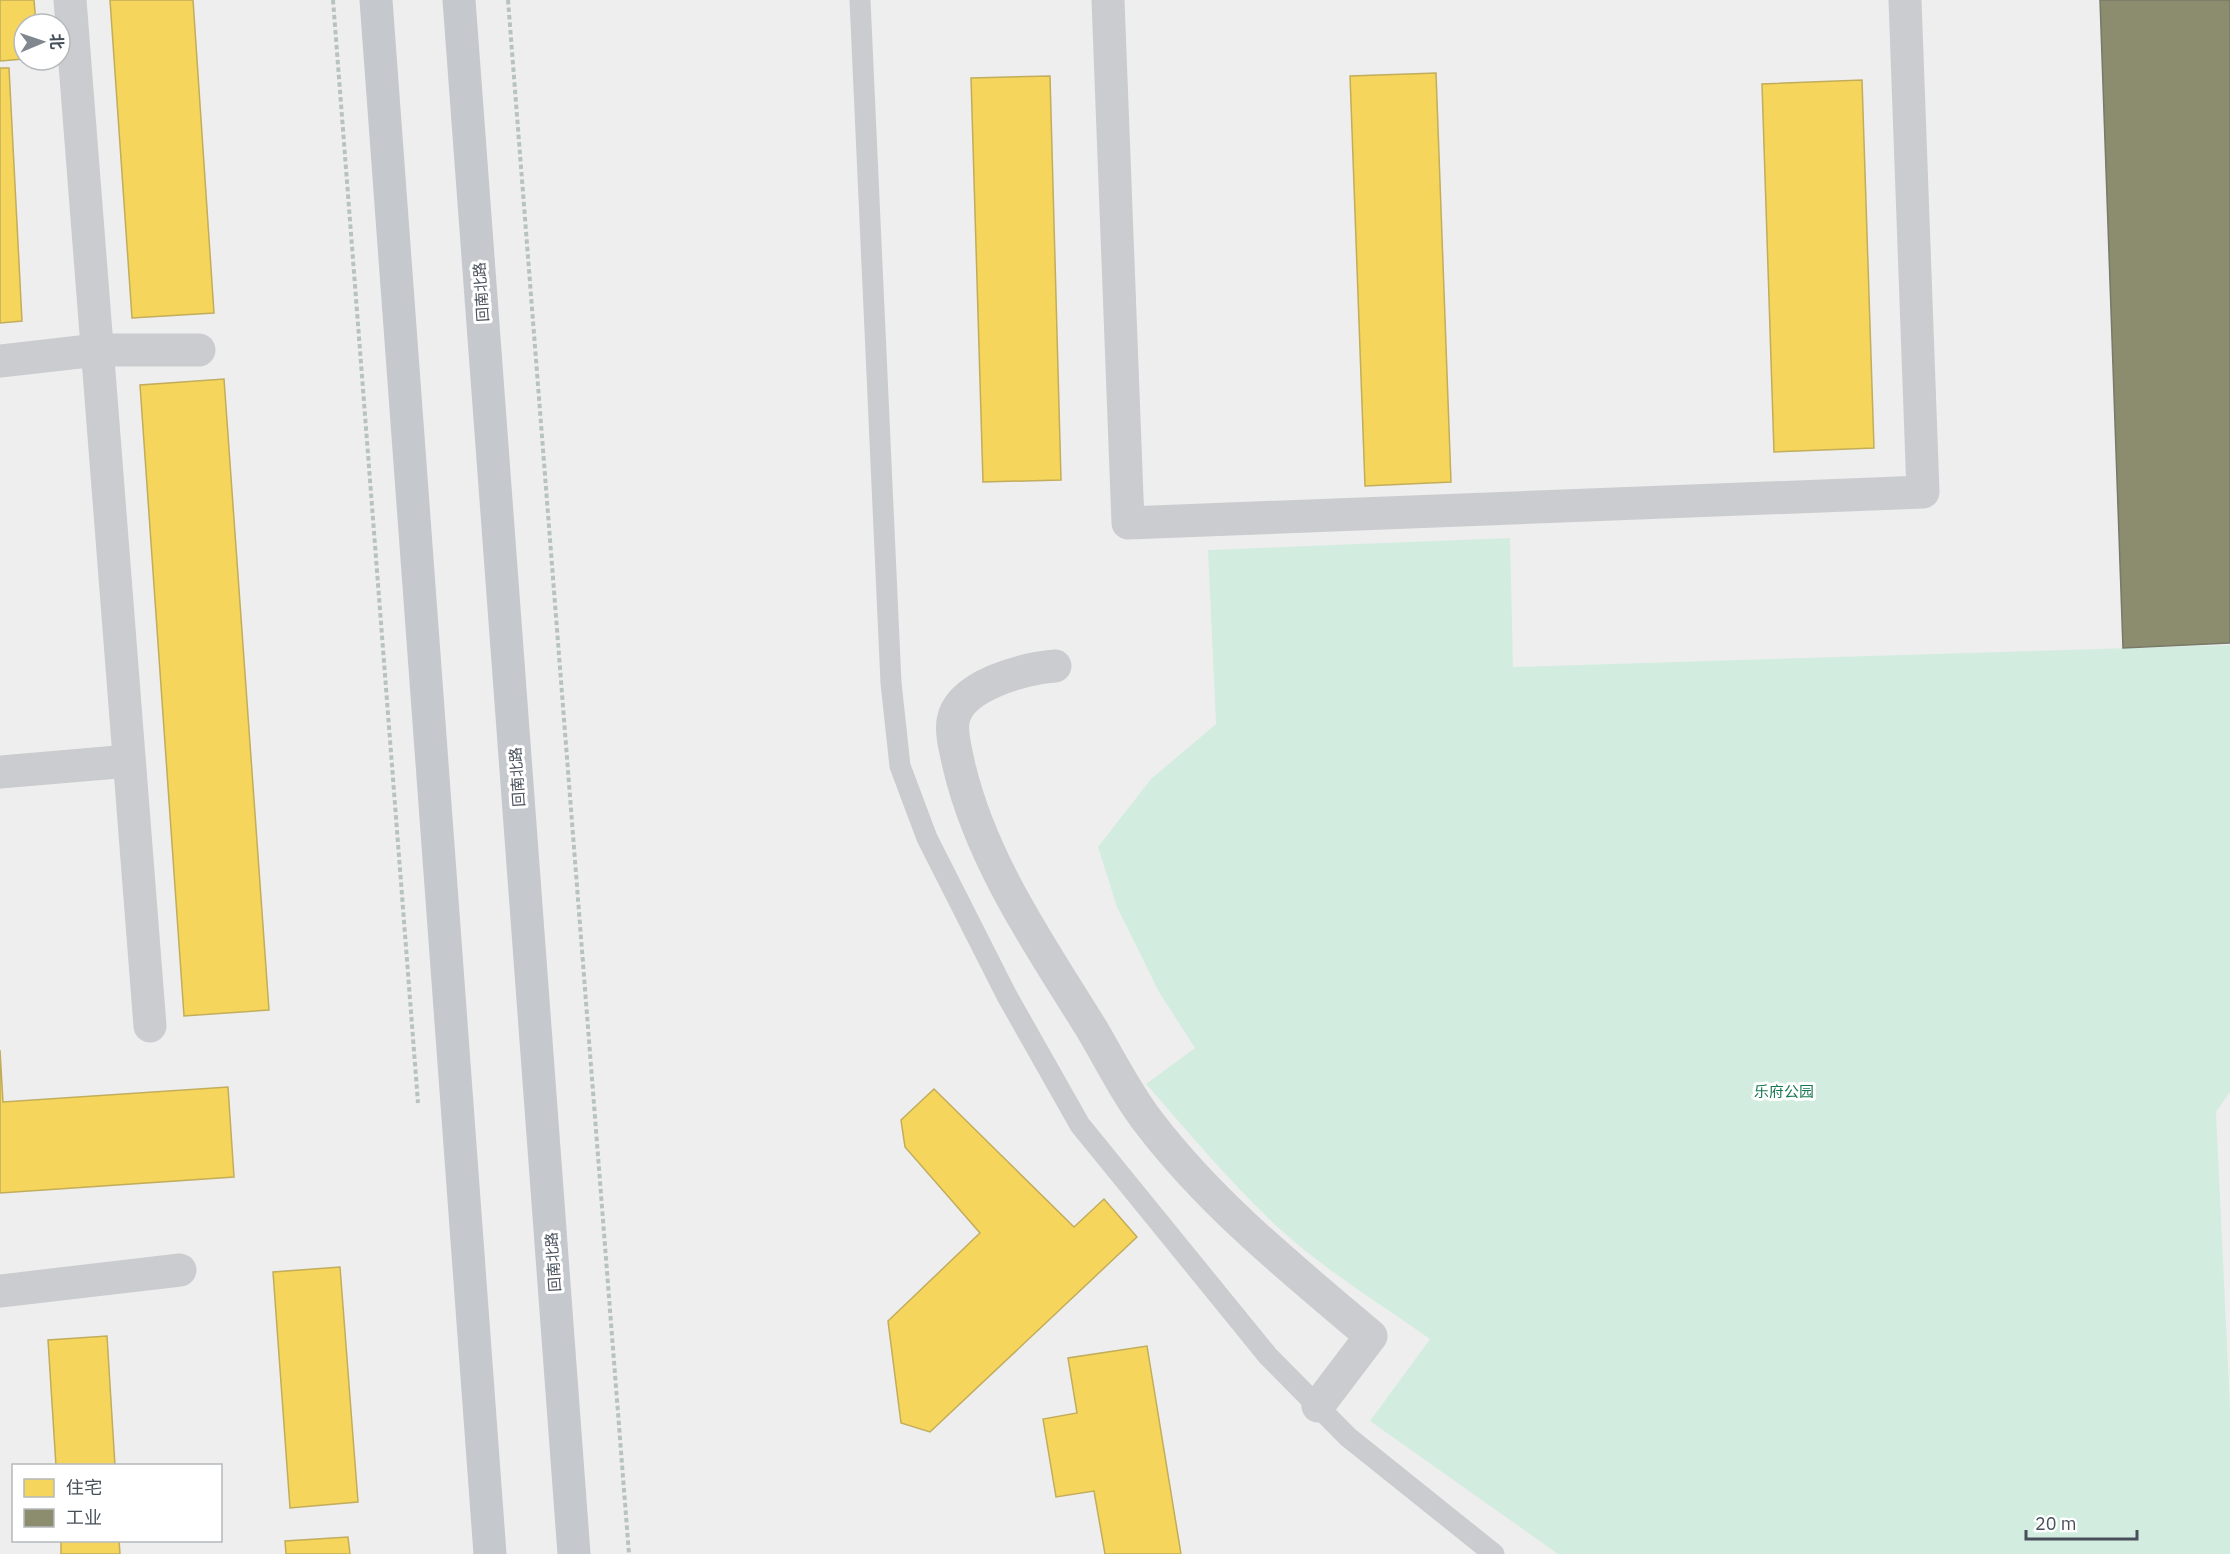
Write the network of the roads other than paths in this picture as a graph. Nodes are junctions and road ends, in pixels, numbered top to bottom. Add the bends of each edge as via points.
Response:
1 (70, 0) edge
2 (376, 0) edge
3 (459, 0) edge
4 (860, 0) edge
5 (1108, 0) edge
6 (1905, 0) edge
7 (97, 350) junction
8 (199, 350) dead end
9 (0, 360) edge
10 (1055, 666) dead end
11 (129, 761) junction
12 (0, 772) edge
13 (150, 1026) dead end
14 (180, 1270) dead end
15 (0, 1291) edge
16 (1318, 1406) junction
17 (490, 1554) edge
18 (574, 1554) edge
19 (1494, 1554) edge

1 - 7 street
2 - 17 main road
3 - 18 main road, 回南北路
4 - 16 lane via 891,683 900,766 927,838 1007,996 1080,1125 1268,1356
5 - 6 street via 1128,523 1923,492
7 - 8 street
7 - 9 street
7 - 11 street
10 - 16 street via 1001,677 963,703 953,719 953,739 964,788 1006,889 1149,1123 1208,1192 1371,1336
11 - 12 street
11 - 13 street
14 - 15 street
16 - 19 lane via 1348,1437

